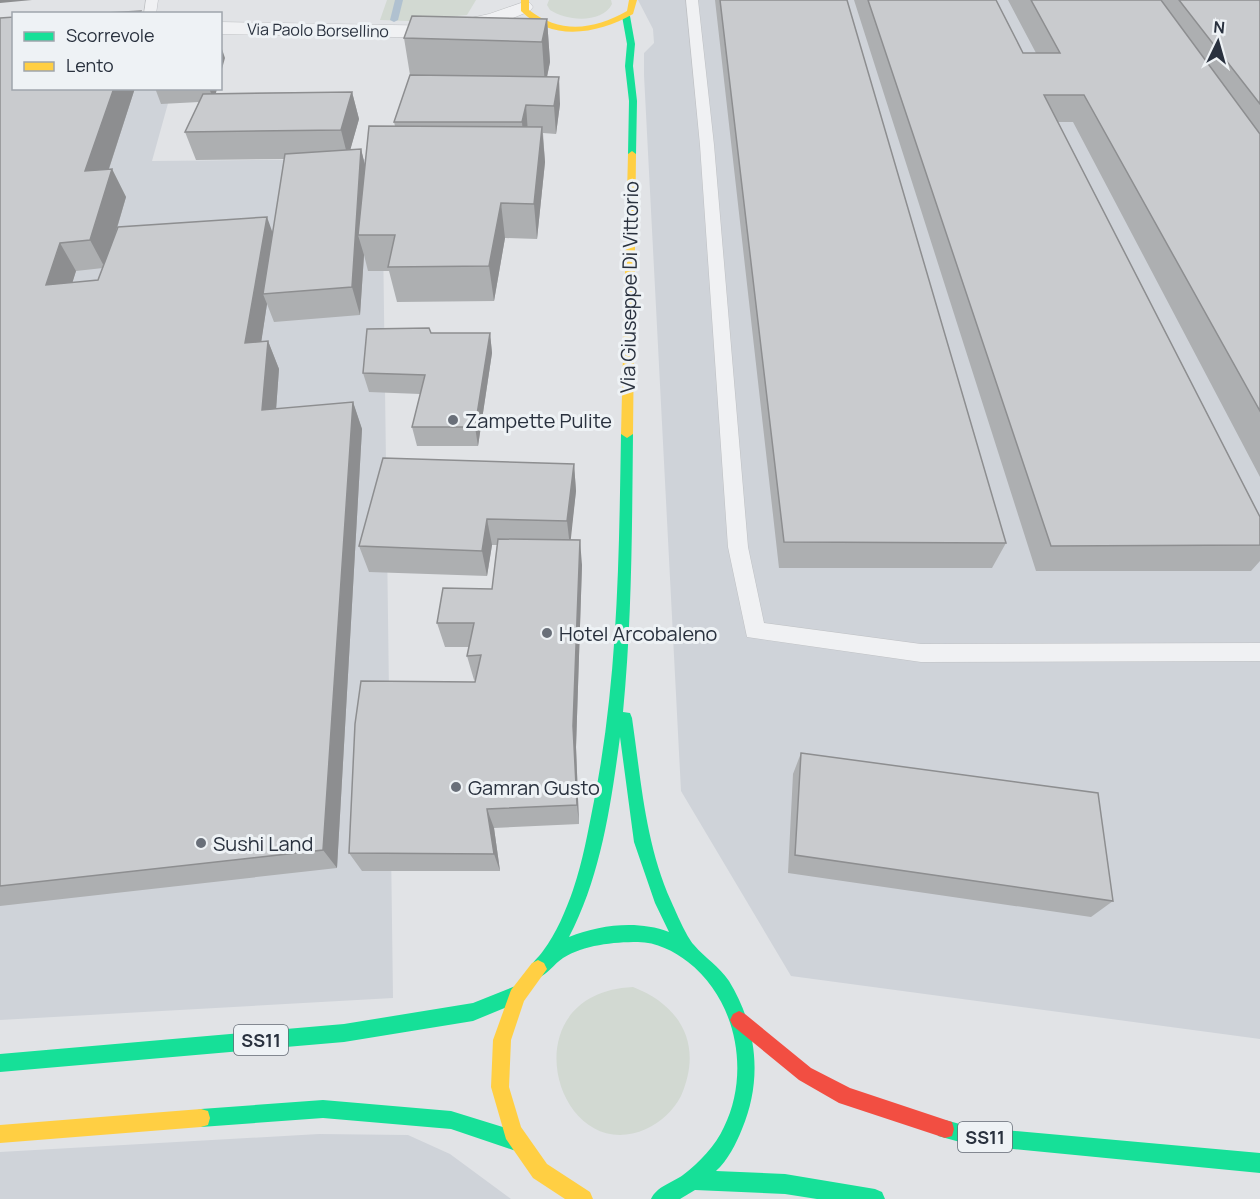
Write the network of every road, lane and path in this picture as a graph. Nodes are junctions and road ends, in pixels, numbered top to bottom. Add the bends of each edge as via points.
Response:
1 (633, 0) edge
2 (692, 0) edge
3 (524, 3) edge
4 (626, 16) junction
5 (222, 28) edge
6 (564, 28) junction
7 (415, 32) junction
8 (596, 40) dead end
9 (619, 54) dead end
10 (630, 66) junction
11 (1260, 651) edge
12 (621, 688) junction
13 (688, 952) junction
14 (549, 958) junction
15 (518, 994) junction
16 (739, 1020) junction
17 (0, 1062) edge
18 (0, 1134) edge
19 (516, 1141) junction
20 (1260, 1163) edge
21 (695, 1180) junction
22 (584, 1199) edge
23 (661, 1199) edge
24 (874, 1199) edge

1 - 4 street via 633,8
2 - 11 lane via 708,145 738,547 755,631 921,653
3 - 6 street via 528,14 537,21
3 - 7 street, Via Paolo Borsellino via 471,26
4 - 6 street via 598,27
4 - 10 street, Via Giuseppe Di Vittorio
5 - 7 street, Via Paolo Borsellino
6 - 7 street, Via Paolo Borsellino
6 - 8 street
9 - 10 street
10 - 12 street, Via Giuseppe Di Vittorio via 633,100
12 - 13 street, Via Giuseppe Di Vittorio via 642,842 663,903
12 - 14 street, Via Giuseppe Di Vittorio via 598,818 577,903
13 - 14 street, SS11 via 658,936 609,932 578,941
13 - 16 street, SS11 via 718,981
14 - 15 street, SS11
15 - 17 street, SS11 via 473,1012 344,1033
15 - 19 street, SS11 via 501,1041 498,1065 505,1117
16 - 20 street, SS11 via 805,1074 846,1096 922,1123 971,1136
16 - 21 street, SS11 via 746,1053 746,1089 737,1123 719,1155
18 - 19 street via 323,1109 451,1120
19 - 22 street, SS11 via 546,1178
21 - 23 street, SS11
21 - 24 street via 828,1188

